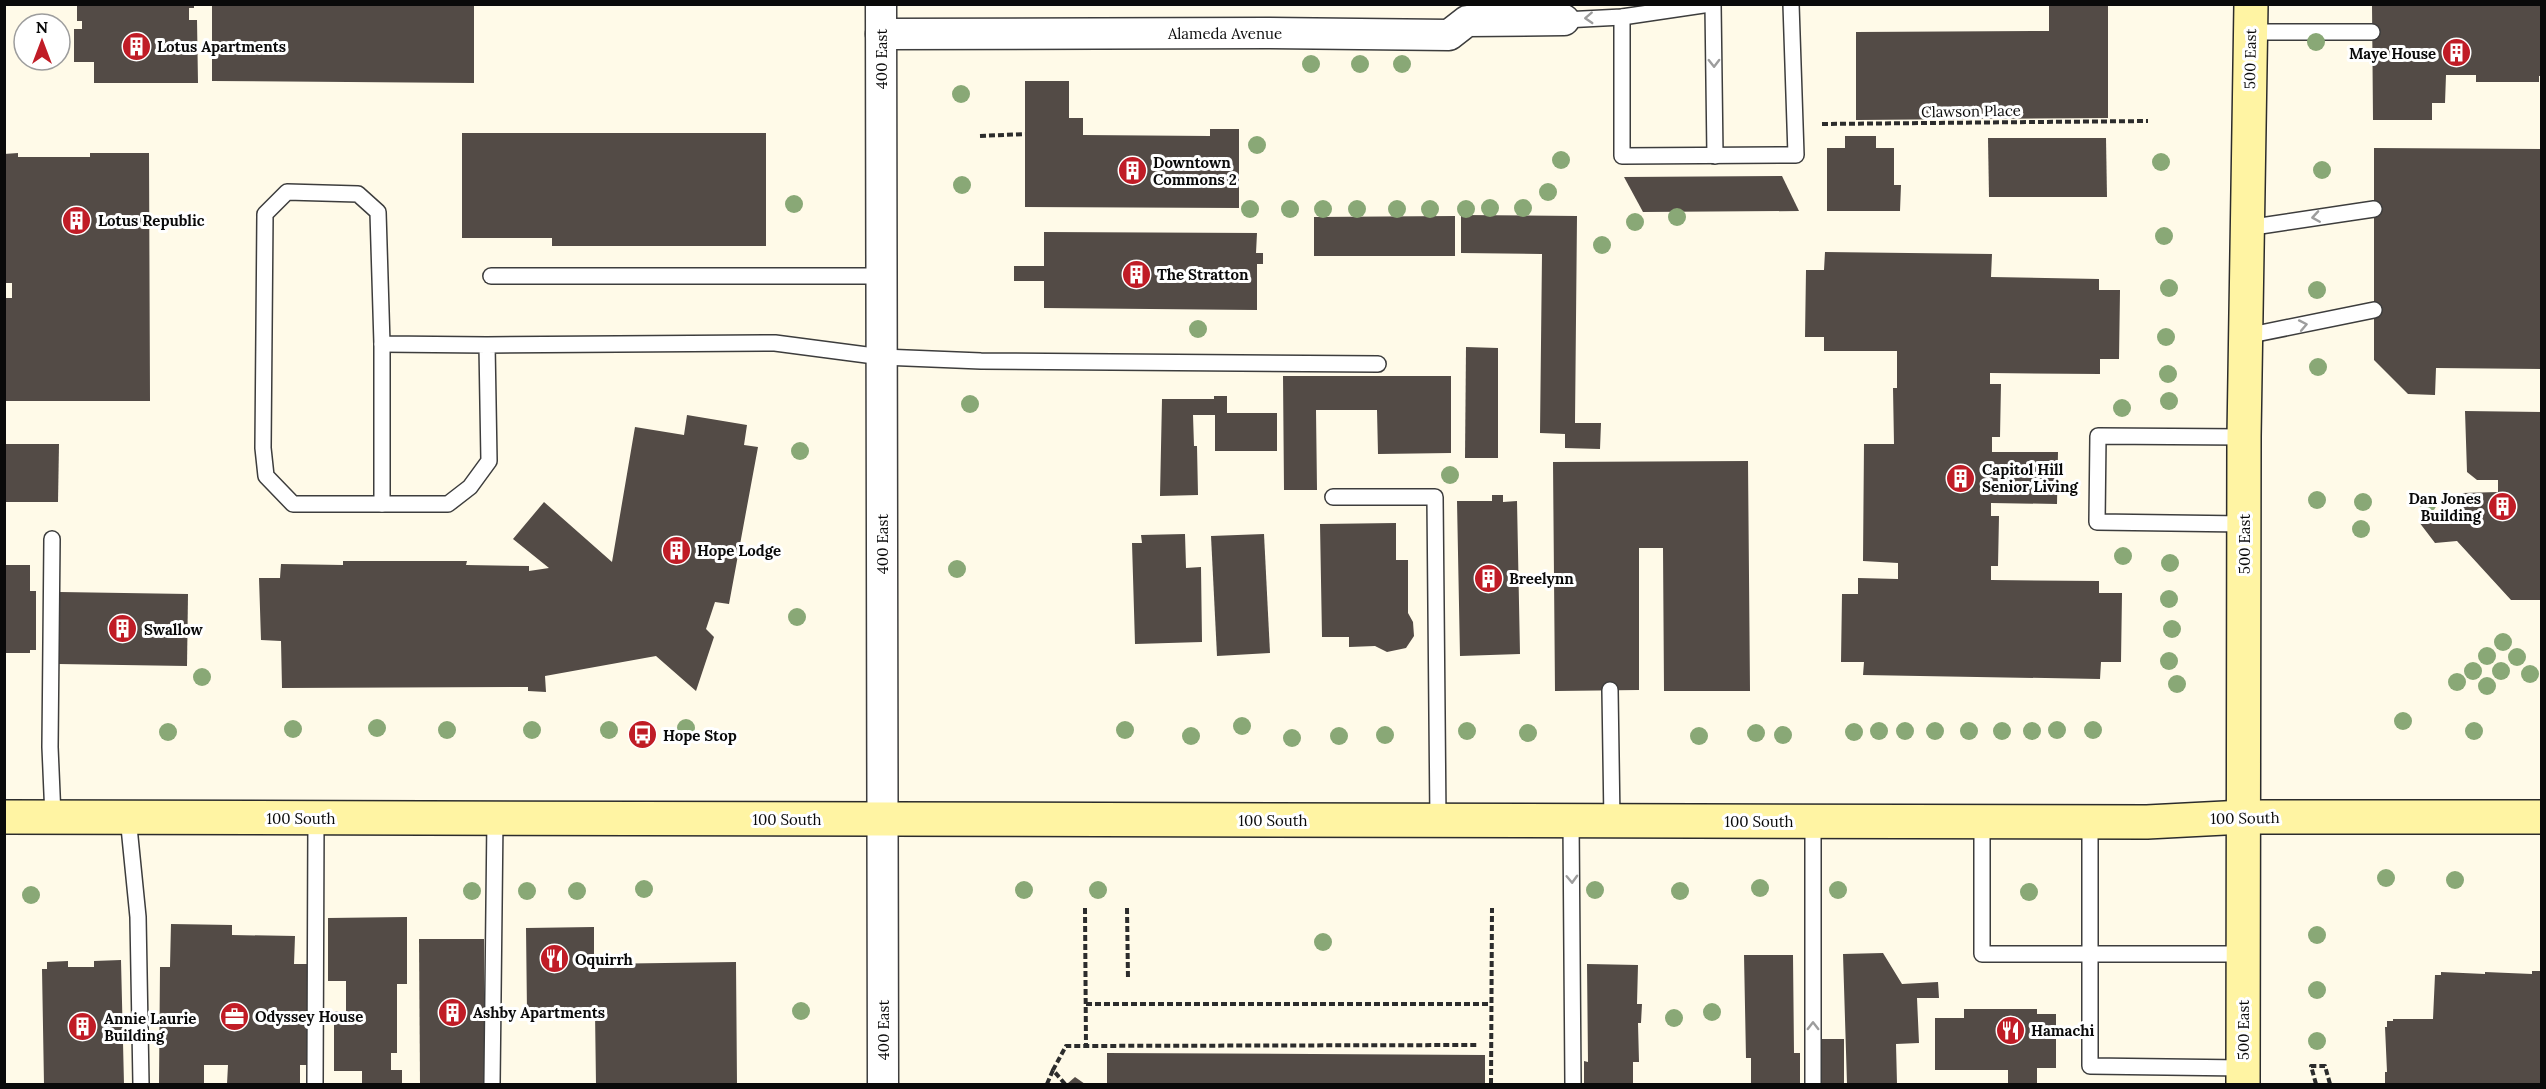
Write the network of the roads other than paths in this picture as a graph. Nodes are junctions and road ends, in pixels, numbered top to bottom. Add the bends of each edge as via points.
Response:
1 (1712, 4) edge
2 (1791, 4) edge
3 (1622, 17) junction
4 (2250, 18) edge
5 (881, 19) edge
6 (1564, 20) joint
7 (2372, 32) dead end
8 (1715, 156) junction
9 (2374, 209) dead end
10 (2247, 228) junction
11 (490, 276) dead end
12 (882, 276) junction
13 (2374, 310) dead end
14 (2246, 336) junction
15 (382, 344) junction
16 (487, 345) junction
17 (882, 357) junction
18 (1378, 364) dead end
19 (2244, 437) junction
20 (1333, 497) dead end
21 (382, 504) junction
22 (2244, 524) junction
23 (52, 539) dead end
24 (1610, 690) dead end
25 (2541, 817) edge
26 (4, 818) edge
27 (53, 818) junction
28 (128, 818) junction
29 (316, 818) junction
30 (495, 818) junction
31 (2244, 818) junction
32 (883, 819) junction
33 (1438, 820) junction
34 (1571, 820) junction
35 (1612, 821) junction
36 (1813, 821) junction
37 (1982, 822) junction
38 (2090, 822) junction
39 (2091, 954) junction
40 (2243, 954) junction
41 (2243, 1076) edge
42 (141, 1084) edge
43 (315, 1084) edge
44 (492, 1084) edge
45 (883, 1084) edge
46 (1573, 1084) edge
47 (1812, 1084) edge

1 - 3 lane
1 -> 8 lane
2 - 8 lane via 1796,155
3 -> 6 lane
3 - 8 lane via 1622,156
4 - 7 lane
4 - 10 street, 500 East
5 - 6 street, Alameda Avenue via 1449,36 1467,21
5 - 12 street, 400 East
9 -> 10 lane
10 - 14 street, 500 East
11 - 12 lane
12 - 17 street, 400 East
14 -> 13 lane
14 - 19 street, 500 East
15 - 16 lane
15 - 21 lane
15 - 21 lane via 378,212 358,194 287,192 265,214 266,476 294,504
16 - 17 lane via 775,343
16 - 21 lane via 489,461 471,487 448,504
17 - 18 lane
17 - 32 street, 400 East
19 - 22 street, 500 East
19 - 22 lane via 2098,436 2097,522
20 - 33 lane via 1435,497
22 - 31 street, 500 East
23 - 27 lane
24 - 35 lane
25 - 31 street, 100 South
26 - 27 street, 100 South
27 - 28 street, 100 South
28 - 29 street, 100 South
28 - 42 lane via 138,917
29 - 30 street, 100 South
29 - 43 lane
30 - 32 street, 100 South
30 - 44 lane
31 - 38 street, 100 South
31 - 40 street, 500 East
32 - 33 street, 100 South
32 - 45 street, 400 East
33 - 34 street, 100 South
34 - 35 street, 100 South
34 -> 46 lane
35 - 36 street, 100 South
36 - 37 street, 100 South
47 -> 36 lane
37 - 38 street, 100 South
37 - 39 lane via 1982,954
38 - 39 lane
39 - 40 lane
39 - 41 lane via 2090,1066
40 - 41 street, 500 East

